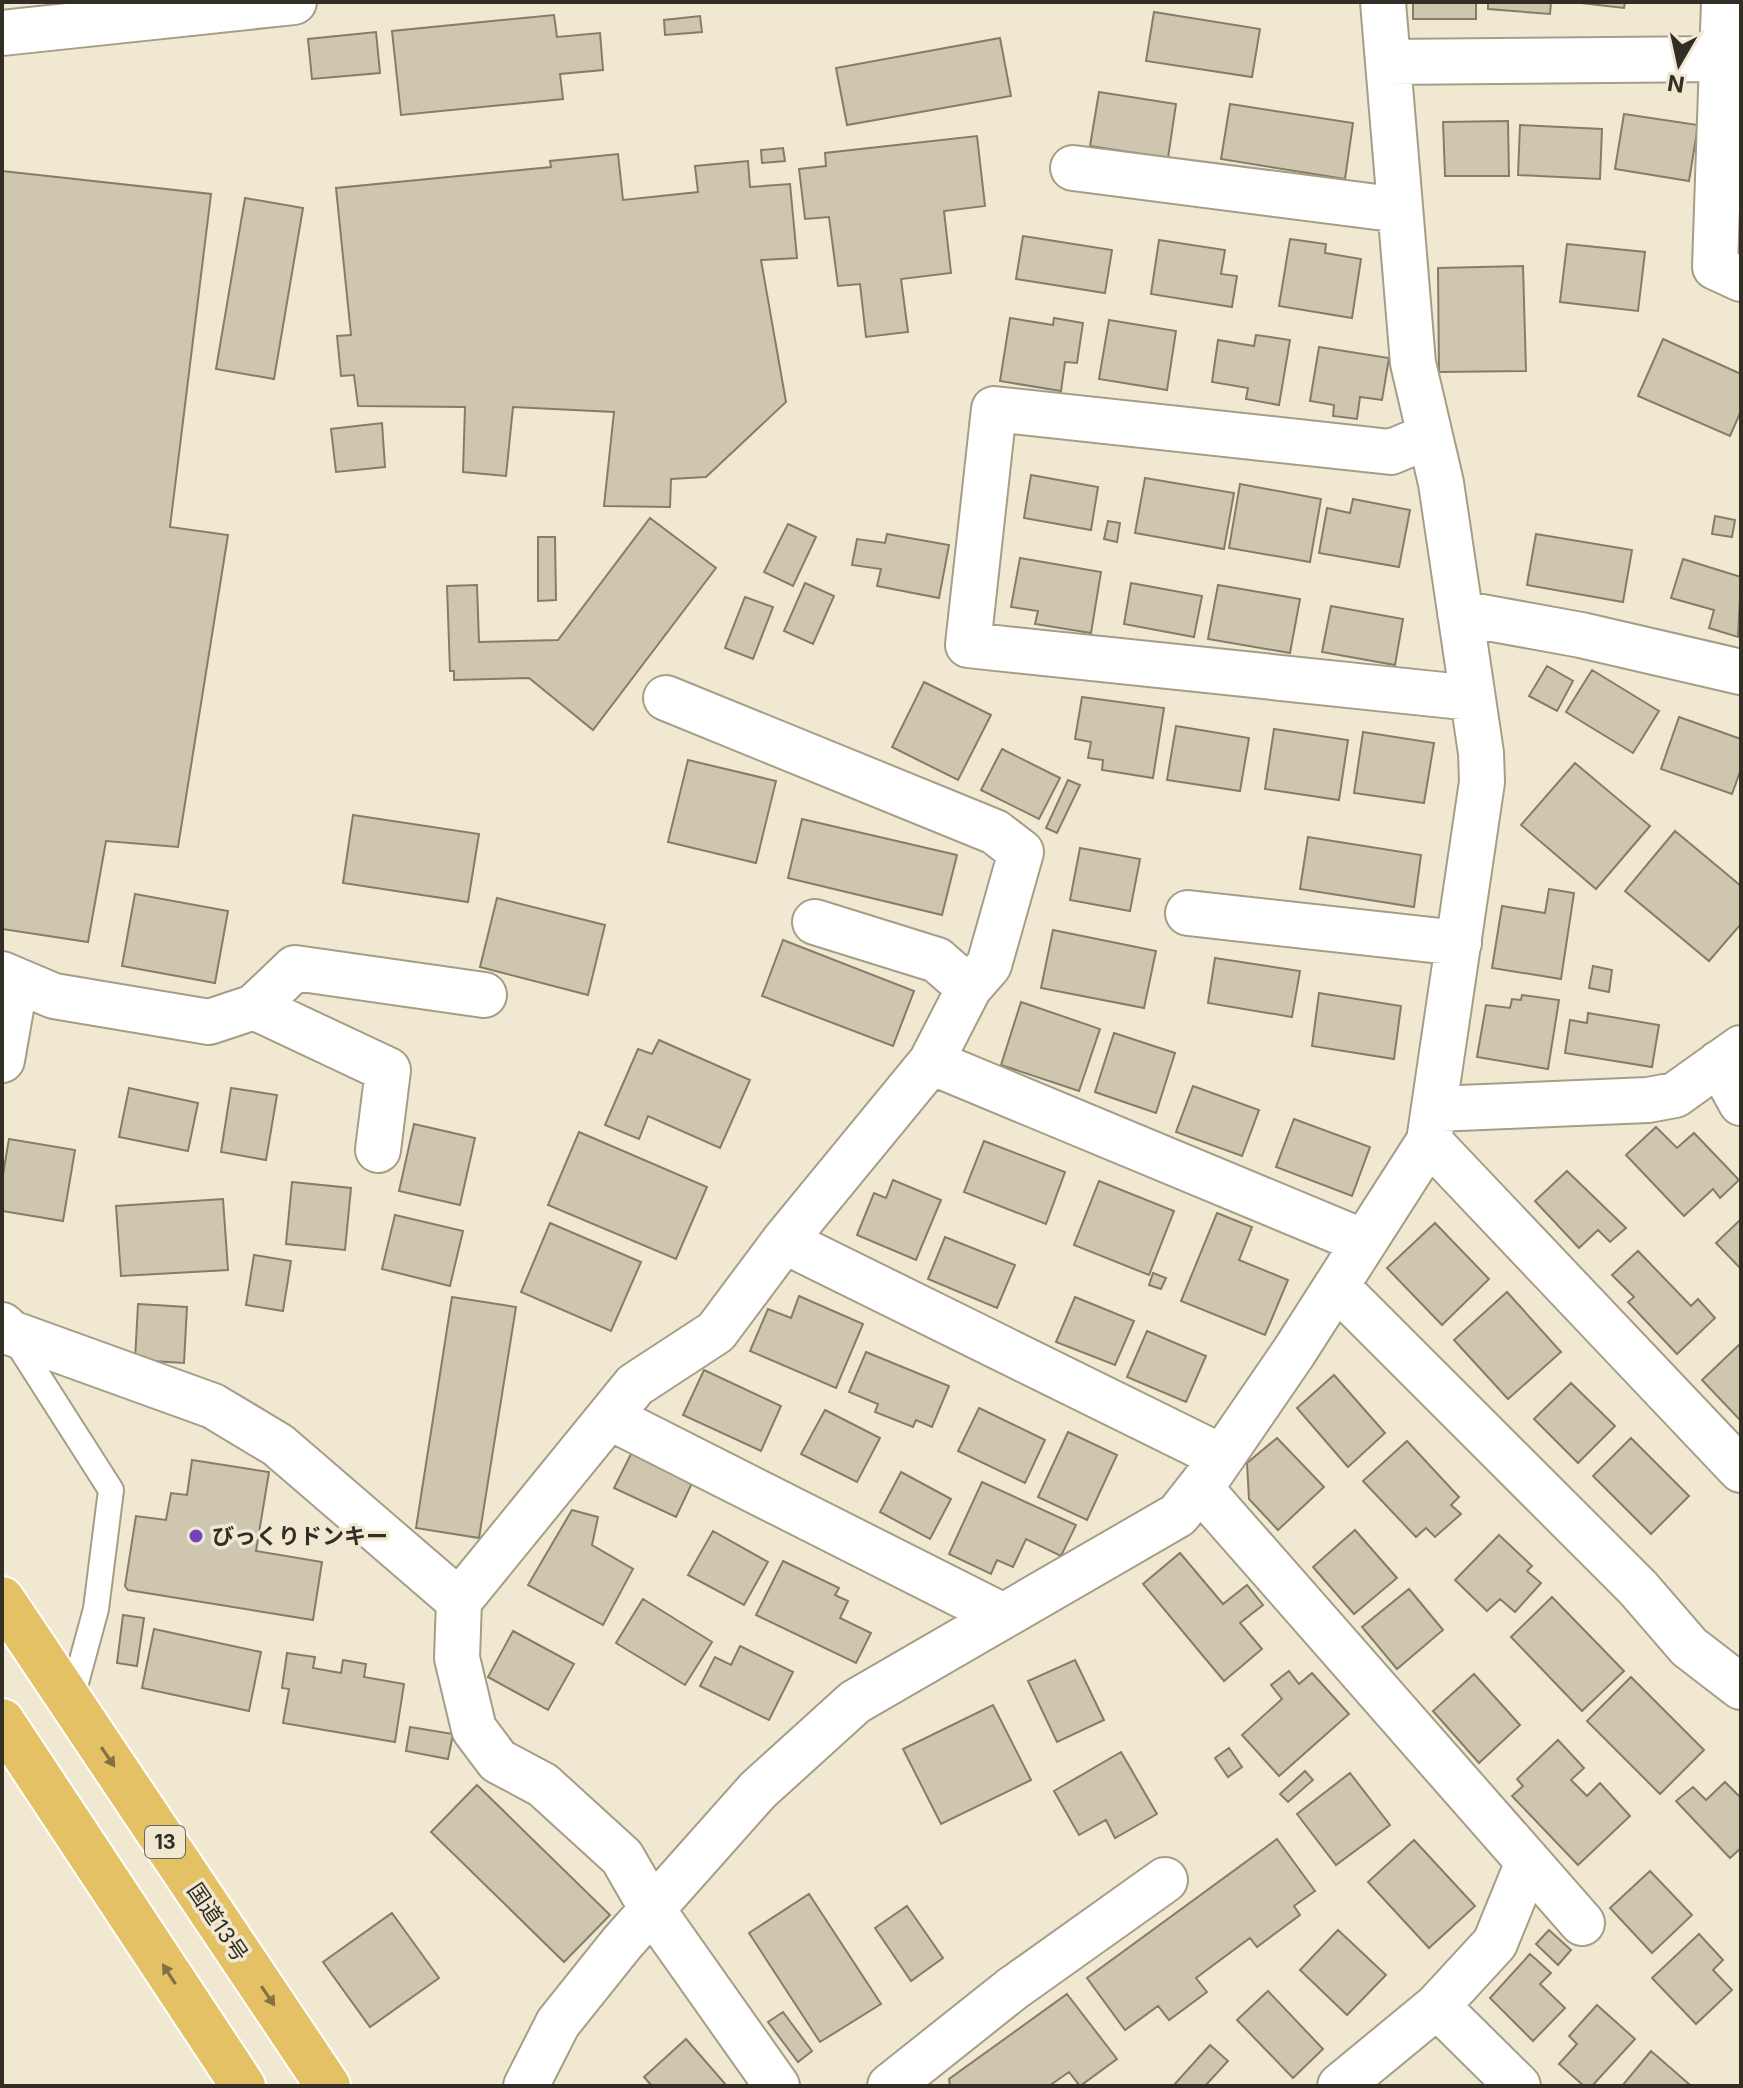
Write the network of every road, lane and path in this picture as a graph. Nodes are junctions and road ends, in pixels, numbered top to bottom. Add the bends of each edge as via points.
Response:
1 (294, 2) edge
2 (1383, 2) edge
3 (1724, 2) edge
4 (2, 33) edge
5 (1722, 59) junction
6 (1388, 62) junction
7 (1073, 168) dead end
8 (1400, 210) junction
9 (1741, 279) edge
10 (1429, 436) junction
11 (1460, 613) junction
12 (1741, 672) edge
13 (666, 698) dead end
14 (1472, 698) junction
15 (1188, 913) dead end
16 (815, 922) dead end
17 (1459, 943) junction
18 (9, 977) edge
19 (969, 988) junction
20 (484, 995) dead end
21 (254, 1007) junction
22 (1730, 1056) edge
23 (2, 1060) edge
24 (931, 1062) junction
25 (1741, 1103) edge
26 (1432, 1125) junction
27 (378, 1150) dead end
28 (784, 1241) junction
29 (1364, 1242) junction
30 (1336, 1286) junction
31 (7, 1329) edge
32 (609, 1417) junction
33 (1741, 1470) edge
34 (1211, 1473) junction
35 (2, 1599) edge
36 (459, 1601) junction
37 (1003, 1616) junction
38 (1741, 1687) edge
39 (71, 1701) junction
40 (2, 1721) edge
41 (1528, 1862) junction
42 (1165, 1880) dead end
43 (652, 1909) junction
44 (1582, 1923) dead end
45 (1437, 2006) junction
46 (243, 2086) edge
47 (328, 2086) edge
48 (526, 2086) edge
49 (777, 2086) edge
50 (890, 2086) edge
51 (1340, 2086) edge
52 (1518, 2086) edge

1 - 4 street
2 - 6 street
3 - 5 street
5 - 6 street
5 - 9 street via 1715,267
6 - 8 street
7 - 8 street
8 - 10 street via 1413,363
10 - 11 street
10 - 14 street via 1391,452 994,409 968,645
11 - 12 street
11 - 14 street
13 - 19 street via 995,832 1021,852 989,965
14 - 17 street via 1482,782
15 - 17 street
16 - 19 street via 937,960
17 - 26 street
18 - 21 street via 54,996 209,1022
18 - 23 street
19 - 24 street
20 - 21 street via 295,968
21 - 27 street via 388,1070
22 - 25 street
22 - 26 street via 1675,1095
24 - 28 street
24 - 29 street
26 - 29 street
26 - 33 street
28 - 32 street via 716,1332 635,1385
28 - 34 street
29 - 30 street
30 - 34 street
30 - 38 street via 1638,1588 1689,1647
31 - 36 street via 213,1406 278,1445
31 - 39 lane via 111,1490 96,1609
32 - 36 street
32 - 37 street
34 - 37 street via 1178,1515
34 - 41 street
35 - 39 highway, 国道13号 / 13
36 - 43 street via 457,1658 474,1729 498,1761 543,1785 622,1857
37 - 43 street via 855,1702 758,1790
39 -> 47 highway, 国道13号 / 13
46 -> 40 highway
41 - 44 street
41 - 45 street via 1495,1943
42 - 50 street via 1012,1989
43 - 48 street via 558,2023
43 - 49 street
45 - 51 street
45 - 52 street

